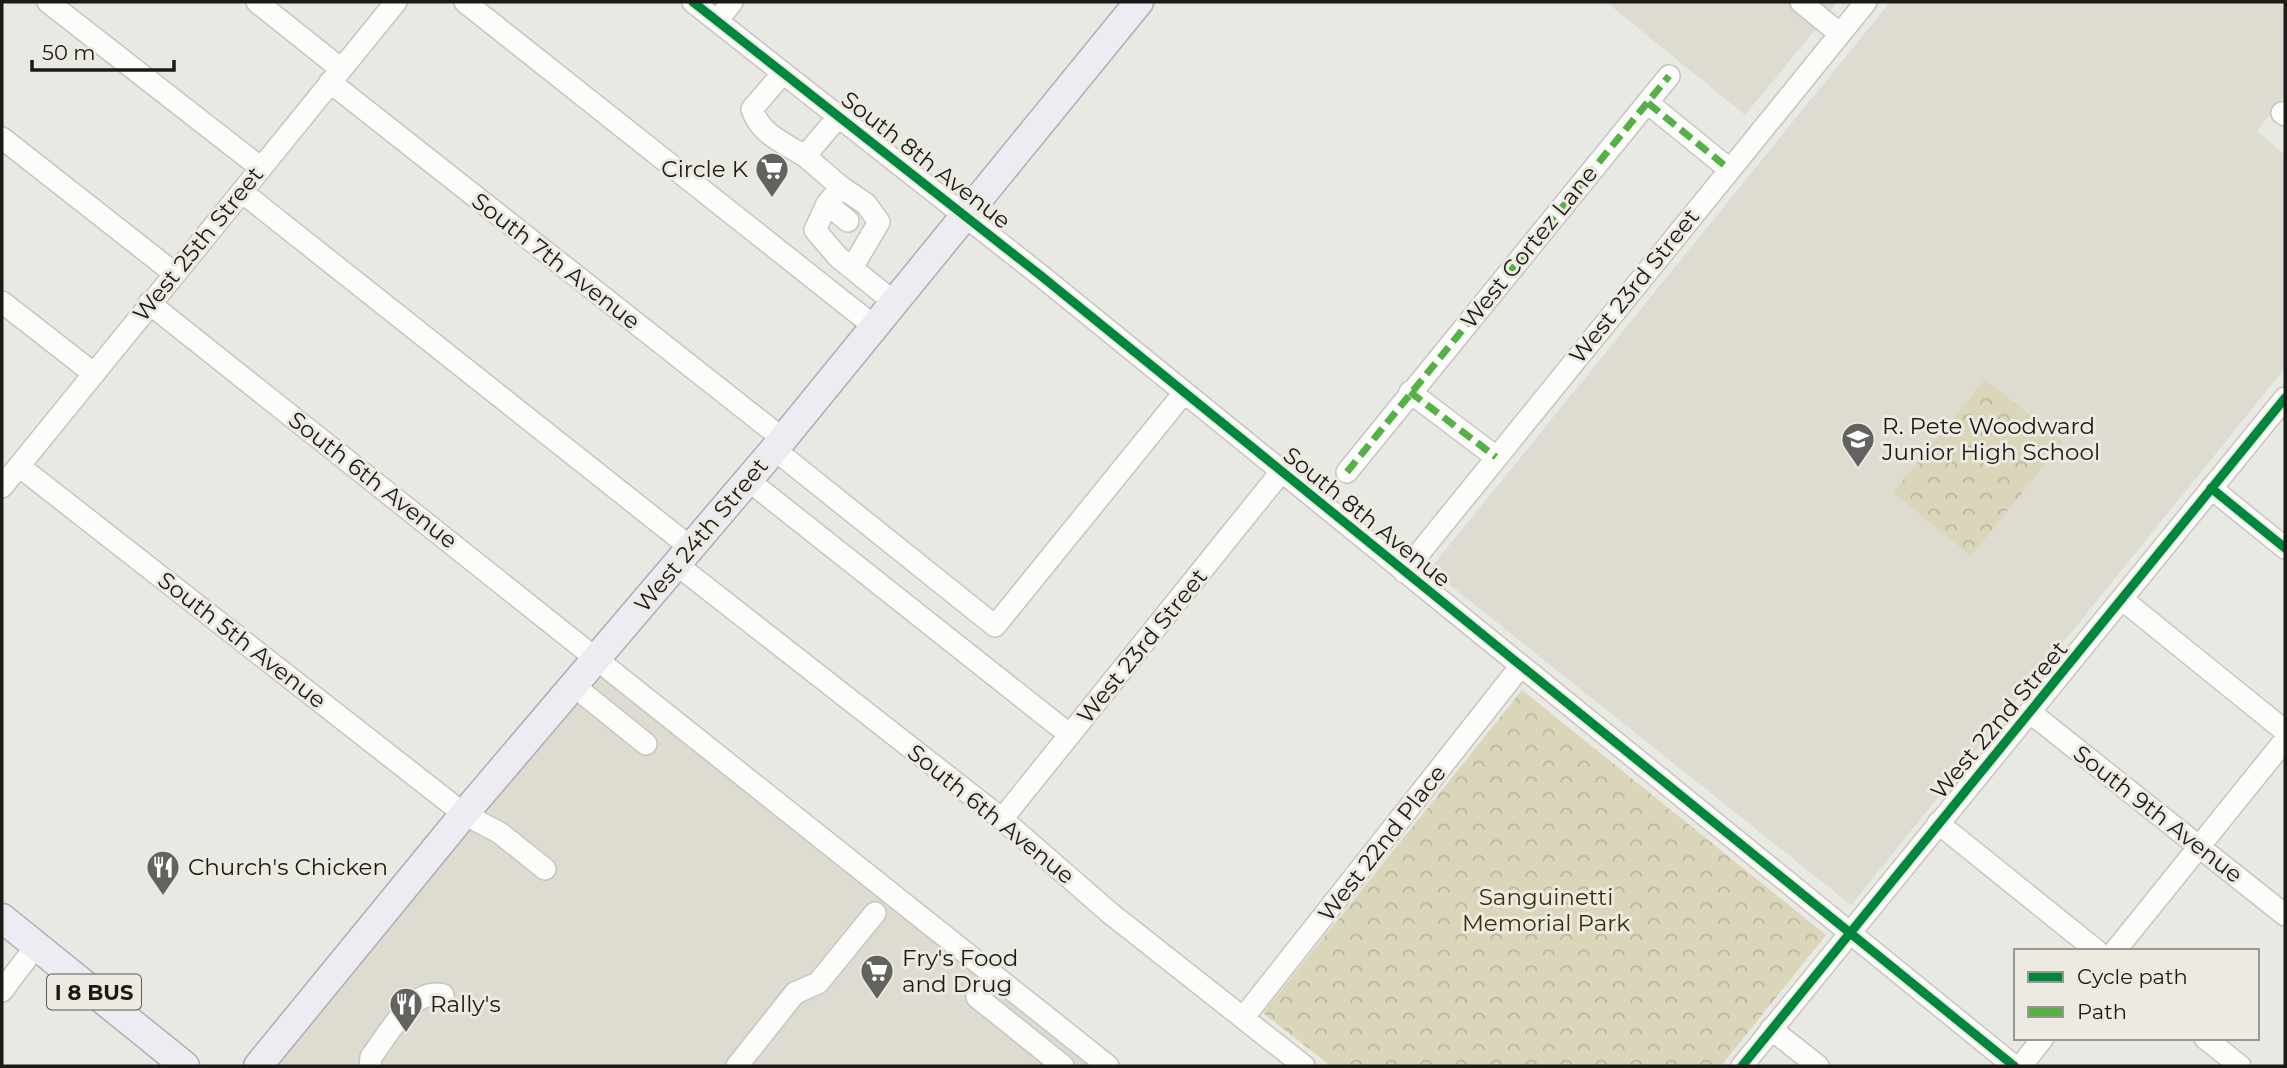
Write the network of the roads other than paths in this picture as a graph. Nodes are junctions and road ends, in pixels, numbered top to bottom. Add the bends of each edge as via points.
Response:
1 (48, 2) edge
2 (257, 2) edge
3 (396, 2) edge
4 (465, 2) edge
5 (692, 2) edge
6 (732, 2) edge
7 (1139, 2) edge
8 (1801, 2) edge
9 (1866, 2) edge
10 (717, 21) junction
11 (1840, 34) junction
12 (783, 73) junction
13 (336, 76) junction
14 (1669, 76) dead end
15 (1648, 103) junction
16 (839, 116) junction
17 (2, 138) edge
18 (805, 156) junction
19 (261, 168) junction
20 (1729, 169) junction
21 (841, 187) junction
22 (242, 192) junction
23 (827, 204) junction
24 (967, 216) junction
25 (860, 231) junction
26 (852, 268) junction
27 (174, 273) junction
28 (2, 302) edge
29 (149, 303) junction
30 (895, 303) junction
31 (875, 327) junction
32 (93, 373) junction
33 (1410, 392) junction
34 (1183, 394) junction
35 (2285, 398) edge
36 (778, 444) junction
37 (1496, 457) junction
38 (19, 466) junction
39 (1281, 472) junction
40 (1347, 472) dead end
41 (748, 480) junction
42 (2, 487) edge
43 (2211, 488) junction
44 (2285, 548) edge
45 (683, 556) junction
46 (1404, 572) junction
47 (2123, 600) junction
48 (597, 657) junction
49 (1520, 667) junction
50 (573, 685) junction
51 (2031, 713) junction
52 (2285, 730) edge
53 (1070, 735) junction
54 (2285, 740) edge
55 (646, 744) dead end
56 (464, 814) junction
57 (1003, 819) junction
58 (1938, 823) junction
59 (2200, 846) junction
60 (545, 869) dead end
61 (875, 914) dead end
62 (2285, 915) edge
63 (2, 918) edge
64 (1848, 933) junction
65 (36, 946) junction
66 (2095, 949) edge
67 (2117, 949) edge
68 (2, 990) edge
69 (443, 995) dead end
70 (977, 996) dead end
71 (1243, 1018) junction
72 (1771, 1029) junction
73 (2041, 1040) edge
74 (2207, 1040) edge
75 (185, 1066) edge
76 (258, 1066) edge
77 (370, 1066) edge
78 (737, 1066) edge
79 (1063, 1066) edge
80 (1108, 1066) edge
81 (1304, 1066) edge
82 (1742, 1066) edge
83 (1818, 1066) edge
84 (2014, 1066) edge
85 (2021, 1066) edge
86 (2239, 1066) edge

1 - 19 street
2 - 13 street, South 7th Avenue
3 - 13 street, West 25th Street
4 - 31 street
5 - 10 street, South 8th Avenue
6 - 10 street
7 - 24 main road, West 24th Street
8 - 11 street
9 - 11 street, West 23rd Street
10 - 12 street, South 8th Avenue
11 - 20 street, West 23rd Street
12 - 16 street, South 8th Avenue
12 - 18 street via 752,109 756,122 770,135
13 - 19 street, West 25th Street
13 - 36 street, South 7th Avenue
14 - 15 street, West Cortez Lane
15 - 20 street
15 - 33 street, West Cortez Lane
16 - 18 street
16 - 24 street, South 8th Avenue
17 - 27 street
18 - 21 street
19 - 22 street, West 25th Street
20 - 37 street, West 23rd Street
21 - 23 street
21 - 25 street via 877,215 879,222
22 - 27 street, West 25th Street
22 - 45 street, South 6th Avenue
23 - 25 street
23 - 26 street via 815,230
24 - 30 main road, West 24th Street
24 - 34 street, South 8th Avenue
25 - 26 street
26 - 30 street
27 - 29 street, West 25th Street
28 - 32 street
29 - 32 street, West 25th Street
29 - 48 street, South 6th Avenue
30 - 31 main road, West 24th Street
31 - 36 main road, West 24th Street
32 - 38 street, West 25th Street
33 - 37 street
33 - 40 street, West Cortez Lane
34 - 36 street, South 7th Avenue via 995,626
34 - 39 street, South 8th Avenue
35 - 43 street, West 22nd Street
36 - 41 main road, West 24th Street
37 - 46 street, West 23rd Street
38 - 42 street, West 25th Street
38 - 56 street, South 5th Avenue
39 - 46 street, South 8th Avenue
39 - 53 street, West 23rd Street
41 - 45 main road, West 24th Street
41 - 53 street
43 - 44 street
43 - 47 street, West 22nd Street
45 - 48 main road, West 24th Street
45 - 57 street, South 6th Avenue
46 - 49 street, South 8th Avenue
47 - 51 street, West 22nd Street
47 - 52 street
48 - 50 main road, West 24th Street
48 - 80 street, South 6th Avenue
49 - 64 street, South 8th Avenue
49 - 71 street, West 22nd Place
50 - 55 street
50 - 56 main road, West 24th Street
51 - 58 street, West 22nd Street
51 - 59 street, South 9th Avenue
53 - 57 street, West 23rd Street
54 - 59 street
56 - 60 street, South 5th Avenue via 500,833
56 - 76 main road, West 24th Street
57 - 71 street, South 6th Avenue via 1110,913
58 - 64 street, West 22nd Street
58 - 66 street
59 - 62 street, South 9th Avenue
59 - 67 street
61 - 78 street via 818,984 795,993
63 - 65 main road, I 8 BUS
64 - 72 street, West 22nd Street
64 - 84 street, South 8th Avenue
65 - 68 street
65 - 75 main road, I 8 BUS
69 - 77 street via 432,992 418,998 371,1057
70 - 79 street
71 - 81 street, South 6th Avenue
72 - 82 street, West 22nd Street
72 - 83 street
73 - 85 street
74 - 86 street

